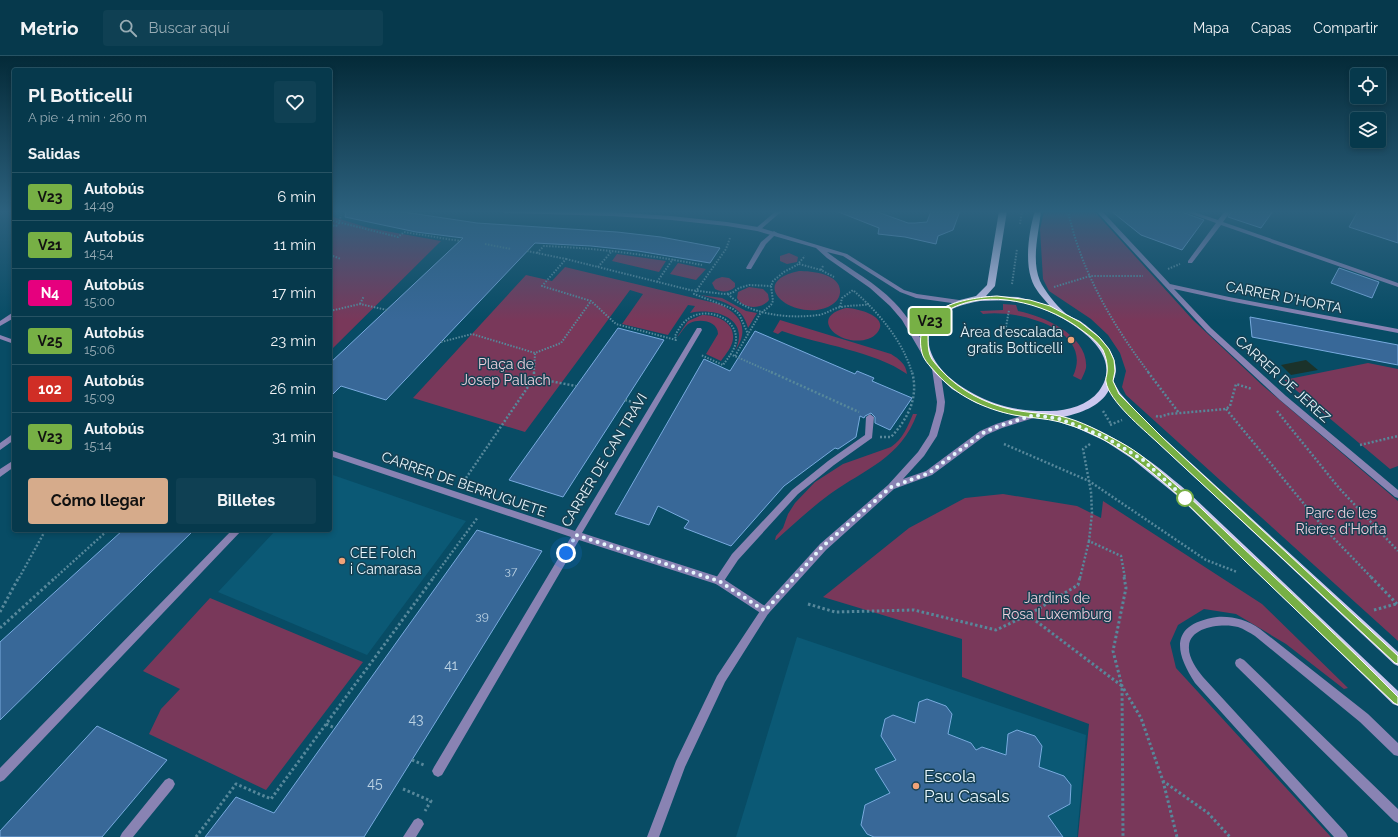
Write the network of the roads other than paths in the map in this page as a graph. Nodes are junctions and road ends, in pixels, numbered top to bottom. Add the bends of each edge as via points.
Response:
1 (760, 247) edge
2 (818, 247) edge
3 (821, 247) edge
4 (997, 247) edge
5 (1034, 247) edge
6 (1135, 247) edge
7 (1201, 247) edge
8 (1291, 247) edge
9 (1190, 262) dead end
10 (748, 268) dead end
11 (1166, 285) junction
12 (1398, 285) edge
13 (978, 299) junction
14 (959, 302) junction
15 (1062, 314) junction
16 (12, 316) edge
17 (0, 324) edge
18 (699, 330) dead end
19 (1398, 330) edge
20 (0, 337) edge
21 (12, 341) edge
22 (926, 354) junction
23 (936, 369) junction
24 (1109, 381) junction
25 (1038, 415) junction
26 (870, 417) road end
27 (12, 438) edge
28 (0, 447) edge
29 (332, 454) edge
30 (12, 465) edge
31 (0, 474) edge
32 (891, 487) junction
33 (1398, 495) edge
34 (236, 532) edge
35 (576, 535) junction
36 (719, 581) junction
37 (765, 611) junction
38 (1398, 660) edge
39 (1240, 663) dead end
40 (1398, 700) edge
41 (1398, 751) edge
42 (438, 771) dead end
43 (0, 776) edge
44 (169, 784) dead end
45 (1398, 817) edge
46 (418, 824) dead end
47 (126, 837) edge
48 (410, 837) edge
49 (653, 837) edge
50 (1342, 837) edge

1 - 10 street
2 - 22 street via 892,304
3 - 14 street via 845,255 902,291 916,296
4 - 13 main road via 991,286
5 - 15 main road via 1034,273 1039,286
6 - 11 street, CARRER DE JEREZ via 1161,273
7 - 9 street
8 - 12 street
11 - 19 street, CARRER D'HORTA
11 - 33 street, CARRER DE JEREZ via 1209,330 1283,398
13 - 14 main road
13 - 15 main road via 1017,299
14 - 22 main road via 942,310 930,322 925,333
15 - 24 main road via 1097,338 1106,349 1110,360
16 - 17 street
18 - 35 street, CARRER DE CAN TRAVI
20 - 21 street
22 - 23 main road
23 - 25 main road via 976,400 1014,412
23 - 32 street via 940,406 933,436 921,454
24 - 25 main road via 1097,399 1087,406 1062,414
24 - 38 main road via 1120,400 1142,423
25 - 32 street via 983,433 929,473
25 - 40 main road via 1060,419 1088,429 1143,460
26 - 36 street via 869,436 795,492 735,557
27 - 28 street
29 - 35 street, CARRER DE BERRUGUETE
30 - 31 street
32 - 37 street via 822,547
34 - 43 street
35 - 36 street, CARRER DE BERRUGUETE
35 - 42 street, CARRER DE CAN TRAVI
36 - 37 street, CARRER DE BERRUGUETE
37 - 49 street via 721,679 680,765
39 - 45 street
41 - 50 street via 1364,718 1244,624 1217,620 1197,626 1187,634 1184,643 1189,666 1199,680
44 - 47 street
46 - 48 street

